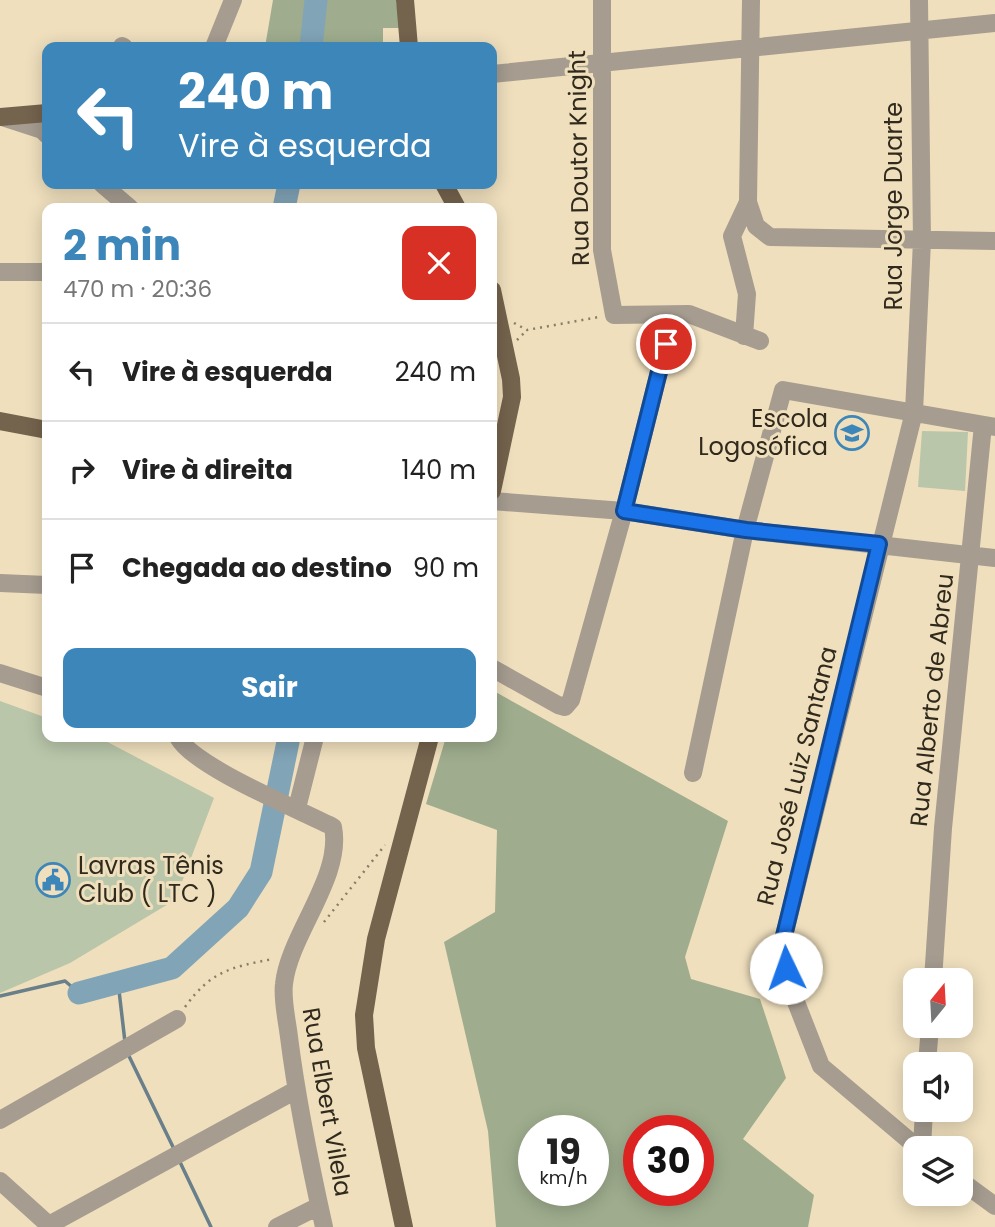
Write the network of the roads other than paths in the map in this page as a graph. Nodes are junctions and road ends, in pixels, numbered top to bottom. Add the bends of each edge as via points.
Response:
1 (233, 0) edge
2 (405, 0) edge
3 (602, 0) edge
4 (751, 0) edge
5 (919, 0) edge
6 (995, 23) edge
7 (918, 31) junction
8 (216, 42) edge
9 (409, 42) edge
10 (751, 48) junction
11 (600, 64) junction
12 (497, 74) edge
13 (1, 117) edge
14 (42, 123) edge
15 (108, 189) edge
16 (748, 202) junction
17 (124, 203) edge
18 (922, 241) junction
19 (995, 241) edge
20 (0, 272) edge
21 (42, 272) edge
22 (497, 312) edge
23 (666, 344) dead end
24 (498, 346) edge
25 (914, 412) junction
26 (0, 421) edge
27 (989, 426) edge
28 (42, 429) edge
29 (497, 468) edge
30 (497, 500) edge
31 (624, 511) junction
32 (746, 530) junction
33 (879, 544) junction
34 (971, 555) junction
35 (995, 558) edge
36 (0, 583) edge
37 (42, 585) edge
38 (497, 671) edge
39 (0, 673) edge
40 (42, 686) edge
41 (182, 742) edge
42 (312, 742) edge
43 (429, 742) edge
44 (693, 774) dead end
45 (282, 802) junction
46 (934, 968) edge
47 (177, 1019) dead end
48 (296, 1090) junction
49 (0, 1120) edge
50 (906, 1136) edge
51 (0, 1181) edge
52 (973, 1190) edge
53 (319, 1206) junction
54 (995, 1206) edge
55 (50, 1226) edge
56 (277, 1227) edge
57 (324, 1227) edge
58 (404, 1227) edge

1 - 8 street
2 - 9 main road
3 - 11 street, Rua Doutor Knight
4 - 10 street
5 - 7 street, Rua Jorge Duarte
6 - 7 street
7 - 10 street
7 - 18 street, Rua Jorge Duarte
10 - 11 street
10 - 16 street
11 - 12 street
11 - 16 street, Rua Doutor Knight via 601,250 614,314 680,313 752,339 747,294 732,236
13 - 14 main road
15 - 17 street
16 - 18 street via 756,226 770,237
18 - 19 street
18 - 25 street, Rua Jorge Duarte
20 - 21 street
22 - 24 main road
23 - 31 street
24 - 29 main road via 512,397
25 - 27 street
25 - 32 street via 783,390
25 - 33 street, Rua José Luiz Santana
26 - 28 main road
27 - 34 street, Rua Alberto de Abreu
30 - 31 street
31 - 32 street
31 - 38 street via 571,700 565,707
32 - 33 street
32 - 44 street
33 - 34 street
33 - 50 street, Rua José Luiz Santana via 782,944 796,1002 821,1066
34 - 35 street
34 - 46 street, Rua Alberto de Abreu
36 - 37 street
39 - 40 street
41 - 45 street via 189,752
42 - 45 street
43 - 58 main road via 376,939 364,1015 366,1048
45 - 48 street, Rua Elbert Vilela via 333,827 335,838 321,893 290,957 283,986
47 - 49 street
48 - 53 street, Rua Elbert Vilela
48 - 55 street
51 - 55 street
52 - 54 street
53 - 56 street
53 - 57 street, Rua Elbert Vilela

